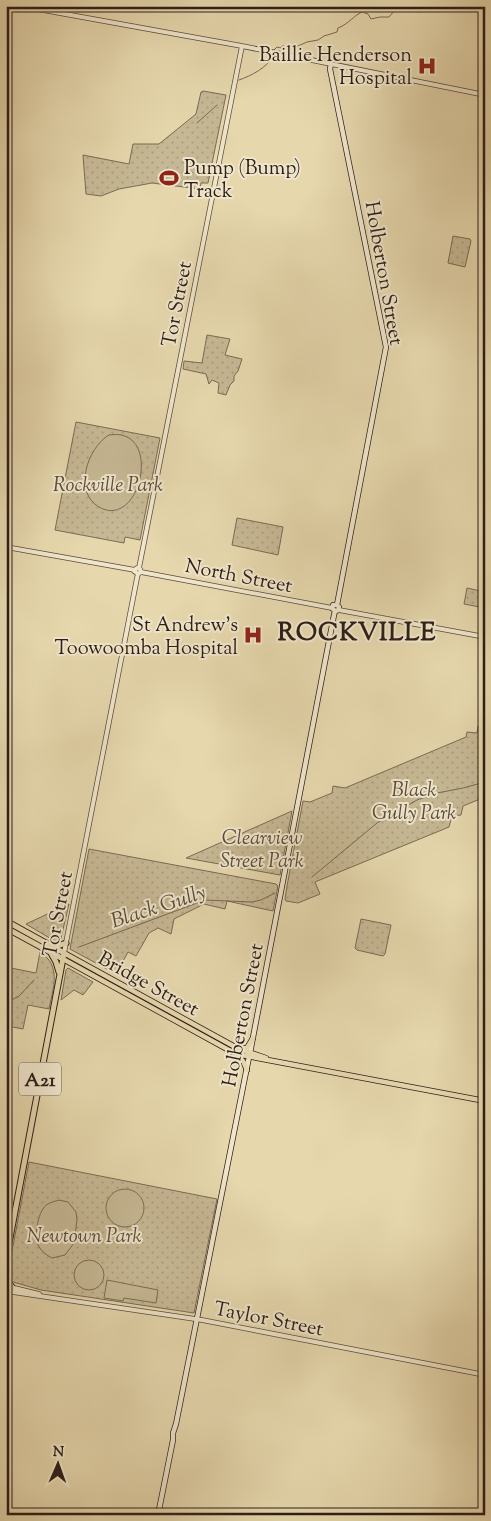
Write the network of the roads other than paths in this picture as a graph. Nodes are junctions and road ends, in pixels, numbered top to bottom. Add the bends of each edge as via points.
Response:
1 (21, 6) edge
2 (242, 46) junction
3 (331, 64) junction
4 (485, 94) edge
5 (6, 547) edge
6 (138, 571) junction
7 (336, 608) junction
8 (485, 637) edge
9 (6, 921) edge
10 (6, 928) edge
11 (66, 944) junction
12 (52, 950) junction
13 (63, 956) junction
14 (73, 965) junction
15 (61, 969) junction
16 (60, 975) junction
17 (253, 1038) junction
18 (236, 1048) junction
19 (236, 1054) junction
20 (250, 1055) junction
21 (247, 1070) junction
22 (485, 1101) edge
23 (6, 1259) edge
24 (6, 1280) edge
25 (9, 1286) edge
26 (6, 1291) edge
27 (46, 1296) junction
28 (197, 1319) junction
29 (485, 1375) edge
30 (158, 1515) edge

1 - 2 street
2 - 3 street
2 - 6 street, Tor Street
3 - 4 street
3 - 7 main road, Holberton Street via 386,347
5 - 6 street, North Street
6 - 7 street, North Street
6 - 11 street, Tor Street
7 - 8 street, North Street
7 - 17 main road, Holberton Street
9 - 12 highway, Bridge Street
10 - 12 highway, Bridge Street
11 - 12 highway
11 - 13 street, Tor Street
12 - 13 highway, Bridge Street
12 - 16 highway
13 - 14 main road, Bridge Street
13 - 15 highway, Tor Street / A21
13 - 18 main road, Bridge Street
14 - 15 main road
14 - 19 main road, Bridge Street
15 - 16 highway, Tor Street / A21
16 - 23 highway, Tor Street / A21
17 - 18 main road via 247,1048
17 - 20 main road, Holberton Street
18 - 20 main road, Bridge Street
19 - 20 main road, Bridge Street
19 - 21 main road
20 - 21 main road, Holberton Street
20 - 22 main road, Bridge Street
21 - 28 main road, Holberton Street
24 - 25 highway
25 - 27 street, Taylor Street
26 - 27 street, Taylor Street
27 - 28 street, Taylor Street
28 - 29 street, Taylor Street
28 - 30 main road, Holberton Street

